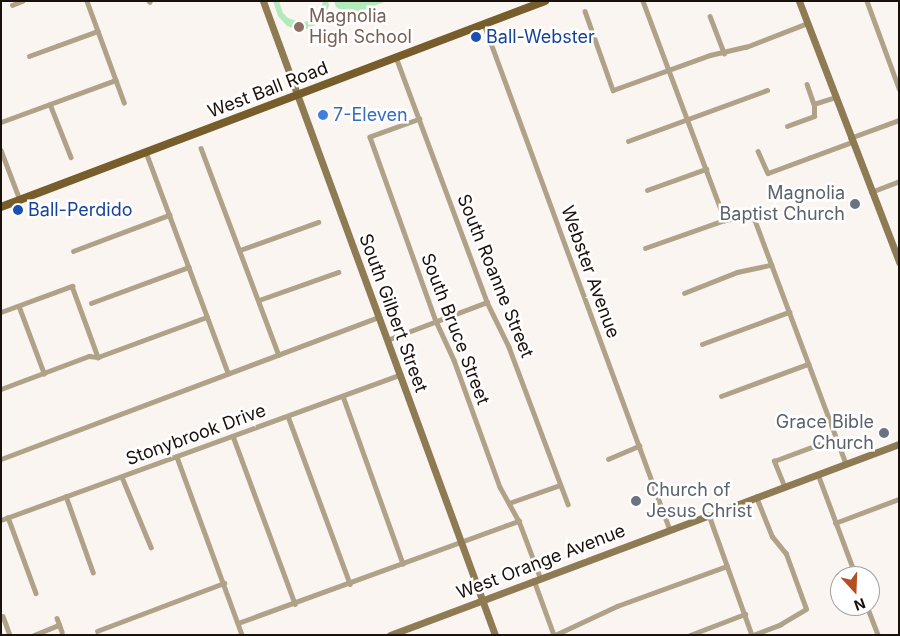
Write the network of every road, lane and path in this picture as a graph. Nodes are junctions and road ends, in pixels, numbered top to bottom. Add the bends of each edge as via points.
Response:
1 (22, 1) edge
2 (87, 1) edge
3 (263, 1) edge
4 (545, 1) edge
5 (643, 1) edge
6 (799, 1) edge
7 (867, 1) edge
8 (12, 5) dead end
9 (585, 11) dead end
10 (710, 16) dead end
11 (808, 23) junction
12 (484, 24) junction
13 (98, 31) junction
14 (724, 53) junction
15 (29, 56) dead end
16 (396, 58) junction
17 (669, 71) junction
18 (116, 80) junction
19 (807, 84) dead end
20 (899, 88) edge
21 (767, 90) dead end
22 (297, 95) junction
23 (835, 97) junction
24 (124, 102) dead end
25 (50, 104) junction
26 (814, 104) junction
27 (420, 118) junction
28 (687, 120) junction
29 (899, 120) edge
30 (1, 122) edge
31 (787, 126) dead end
32 (851, 140) junction
33 (628, 141) dead end
34 (201, 148) dead end
35 (1, 150) edge
36 (758, 151) dead end
37 (146, 152) junction
38 (71, 157) dead end
39 (706, 169) junction
40 (899, 181) edge
41 (647, 190) dead end
42 (871, 192) junction
43 (20, 200) junction
44 (1, 207) edge
45 (169, 215) junction
46 (725, 220) junction
47 (318, 222) dead end
48 (645, 248) dead end
49 (240, 250) junction
50 (72, 251) dead end
51 (899, 262) edge
52 (772, 265) junction
53 (188, 267) junction
54 (338, 272) dead end
55 (684, 293) dead end
56 (258, 300) junction
57 (487, 302) junction
58 (91, 303) dead end
59 (19, 306) junction
60 (1, 312) edge
61 (789, 312) junction
62 (207, 317) junction
63 (379, 317) junction
64 (436, 321) junction
65 (387, 340) junction
66 (702, 344) dead end
67 (279, 355) junction
68 (98, 357) junction
69 (808, 364) junction
70 (44, 373) junction
71 (228, 373) junction
72 (400, 375) junction
73 (1, 389) edge
74 (343, 396) junction
75 (721, 396) dead end
76 (288, 416) junction
77 (233, 436) junction
78 (836, 438) junction
79 (899, 444) edge
80 (639, 446) junction
81 (177, 457) junction
82 (1, 459) edge
83 (608, 459) dead end
84 (846, 464) junction
85 (818, 474) junction
86 (122, 477) junction
87 (560, 485) junction
88 (784, 486) junction
89 (66, 496) junction
90 (756, 498) junction
91 (899, 499) edge
92 (509, 504) junction
93 (568, 504) dead end
94 (709, 515) junction
95 (8, 517) junction
96 (1, 520) edge
97 (519, 521) junction
98 (836, 523) junction
99 (670, 530) junction
100 (461, 542) junction
101 (151, 547) dead end
102 (403, 564) junction
103 (727, 566) junction
104 (852, 566) edge
105 (93, 572) dead end
106 (537, 579) junction
107 (224, 583) junction
108 (350, 584) junction
109 (36, 593) dead end
110 (482, 600) junction
111 (295, 604) junction
112 (745, 614) junction
113 (3, 616) dead end
114 (871, 616) edge
115 (57, 618) dead end
116 (238, 623) junction
117 (59, 625) junction
118 (97, 630) dead end
119 (62, 632) dead end
120 (395, 634) edge
121 (10, 635) edge
122 (34, 635) edge
123 (242, 635) edge
124 (495, 635) edge
125 (554, 635) edge
126 (690, 635) edge
127 (752, 635) edge
128 (878, 635) edge

1 - 8 street
2 - 13 street
3 - 22 street, South Gilbert Street
4 - 12 main road, West Ball Road
5 - 17 street
6 - 11 street
7 - 20 street
9 - 17 street via 613,90
10 - 14 street
11 - 14 street
11 - 23 street
12 - 16 main road, West Ball Road
12 - 80 street, Webster Avenue
13 - 15 street
13 - 18 street
14 - 17 street
16 - 22 main road, West Ball Road
16 - 27 street, South Roanne Street
17 - 28 street
18 - 24 street
18 - 25 street
19 - 26 street
21 - 28 street
22 - 37 main road, West Ball Road
22 - 63 street, South Gilbert Street
23 - 26 street
23 - 32 street
25 - 30 street
25 - 38 street
26 - 31 street via 814,116
27 - 57 street, South Roanne Street
27 - 64 street, South Bruce Street via 370,137
28 - 33 street
28 - 39 street
29 - 32 street
32 - 36 street via 768,173
32 - 42 street
34 - 49 street
35 - 43 street
37 - 43 main road, West Ball Road
37 - 45 street
39 - 41 street
39 - 46 street
40 - 42 street
42 - 51 street
43 - 44 main road, West Ball Road
45 - 50 street
45 - 53 street
46 - 48 street
46 - 52 street via 753,215
47 - 49 street
49 - 56 street
52 - 55 street via 737,272
52 - 61 street
53 - 58 street
53 - 62 street
54 - 56 street
56 - 67 street
57 - 64 street
57 - 87 street, South Roanne Street via 509,347
59 - 60 street
59 - 68 street via 72,286
59 - 70 street
61 - 66 street
61 - 69 street
62 - 68 street
62 - 71 street
63 - 65 street, South Gilbert Street
63 - 67 street
64 - 65 street
64 - 92 street, South Bruce Street
65 - 72 street, South Gilbert Street
67 - 71 street
68 - 70 street via 89,356
69 - 75 street
69 - 78 street
70 - 73 street
71 - 82 street
72 - 74 street, Stonybrook Drive
72 - 100 street, South Gilbert Street
74 - 76 street, Stonybrook Drive
74 - 102 street
76 - 77 street, Stonybrook Drive
76 - 108 street
77 - 81 street, Stonybrook Drive
77 - 111 street
78 - 84 street
78 - 88 street via 774,461
79 - 84 street, West Orange Avenue
80 - 83 street
80 - 99 street, Webster Avenue
81 - 86 street, Stonybrook Drive
81 - 107 street
84 - 85 street, West Orange Avenue
85 - 88 street, West Orange Avenue
85 - 98 street
86 - 89 street, Stonybrook Drive
86 - 101 street
87 - 92 street
87 - 93 street, South Roanne Street
88 - 90 street, West Orange Avenue
89 - 95 street, Stonybrook Drive
89 - 105 street
90 - 94 street, West Orange Avenue
90 - 127 street via 772,537 786,554 806,609 781,624
91 - 98 street
92 - 97 street, South Bruce Street
94 - 99 street, West Orange Avenue
94 - 103 street
95 - 96 street, Stonybrook Drive
95 - 109 street
97 - 100 street
97 - 106 street, South Bruce Street
98 - 104 street
99 - 106 street, West Orange Avenue
100 - 102 street
100 - 110 street, South Gilbert Street
102 - 108 street
103 - 112 street
103 - 125 street via 616,606
106 - 110 street, West Orange Avenue
106 - 125 street, South Bruce Street
107 - 116 street
107 - 118 street
108 - 111 street
110 - 120 street, West Orange Avenue
110 - 124 street, South Gilbert Street
111 - 116 street
112 - 126 street
112 - 127 street
113 - 121 street
114 - 128 street
115 - 117 street
116 - 123 street
117 - 119 street
117 - 122 street

